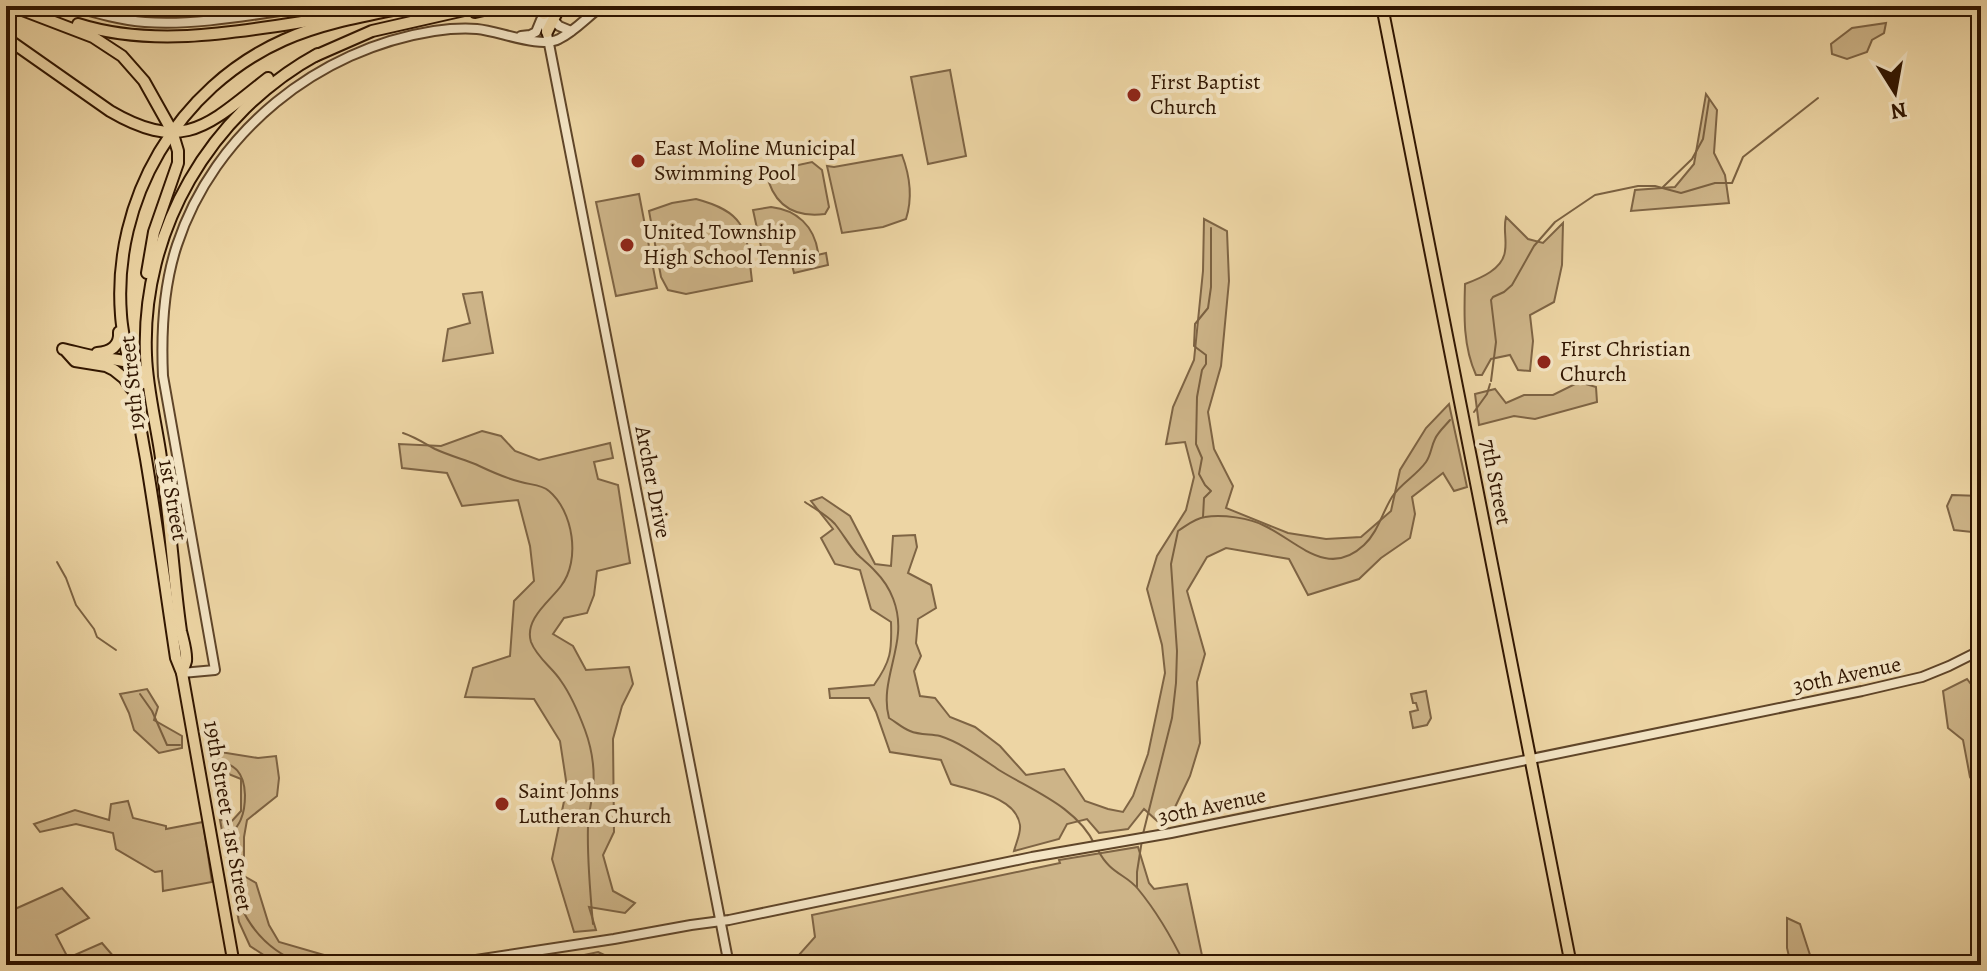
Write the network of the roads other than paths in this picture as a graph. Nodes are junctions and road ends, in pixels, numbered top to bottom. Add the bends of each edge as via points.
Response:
1 (15, 6) edge
2 (71, 6) edge
3 (315, 6) edge
4 (400, 6) edge
5 (413, 6) edge
6 (482, 6) edge
7 (502, 6) edge
8 (560, 6) edge
9 (602, 6) edge
10 (1382, 6) edge
11 (543, 11) edge
12 (410, 22) junction
13 (571, 31) junction
14 (511, 36) junction
15 (6, 38) edge
16 (548, 38) junction
17 (318, 54) junction
18 (172, 131) junction
19 (130, 220) junction
20 (147, 323) junction
21 (146, 343) junction
22 (66, 351) junction
23 (85, 354) junction
24 (129, 362) junction
25 (134, 395) junction
26 (162, 467) junction
27 (1981, 650) edge
28 (182, 673) junction
29 (1530, 759) junction
30 (721, 921) junction
31 (6, 956) edge
32 (22, 965) edge
33 (234, 965) edge
34 (443, 965) edge
35 (729, 965) edge
36 (1571, 965) edge

1 - 4 main road via 125,35 162,37 240,31
1 - 18 main road via 113,49 144,81
2 - 3 street via 155,22
5 - 18 main road via 315,29 260,52 210,88
6 - 12 main road
7 - 12 main road
8 - 11 main road
9 - 13 street
10 - 29 main road, 7th Street
11 - 13 street
11 - 14 street via 536,32
11 - 16 main road
12 - 17 main road
13 - 16 street via 559,40
14 - 16 street, 19th Street via 538,43
14 - 28 street, 19th Street via 476,29 432,32 322,70 273,103 239,137 189,212 166,292 161,342 215,670
15 - 18 main road via 119,116
16 - 30 street, Archer Drive
17 - 18 main road via 275,73 210,123
17 - 20 main road, 19th Street via 254,99 193,173 164,235
18 - 19 main road, 1st Street via 151,166
18 - 20 main road via 178,163 151,246
19 - 23 main road via 118,265 119,341 111,350
19 - 24 main road, 1st Street via 120,287
20 - 21 main road, 19th Street
21 - 24 main road via 140,356
21 - 26 main road, 19th Street
22 - 23 main road
22 - 24 main road via 84,360
22 - 25 main road via 75,361 114,370
23 - 24 main road
24 - 25 main road, 1st Street
24 - 26 main road via 142,374
25 - 28 main road, 1st Street
26 - 28 main road, 19th Street via 186,661
27 - 29 street, 30th Avenue via 1913,680
28 - 33 main road, 19th Street - 1st Street
29 - 30 street, 30th Avenue
29 - 36 main road, 7th Street
30 - 34 street, 30th Avenue
30 - 35 street, Archer Drive
31 - 32 street

